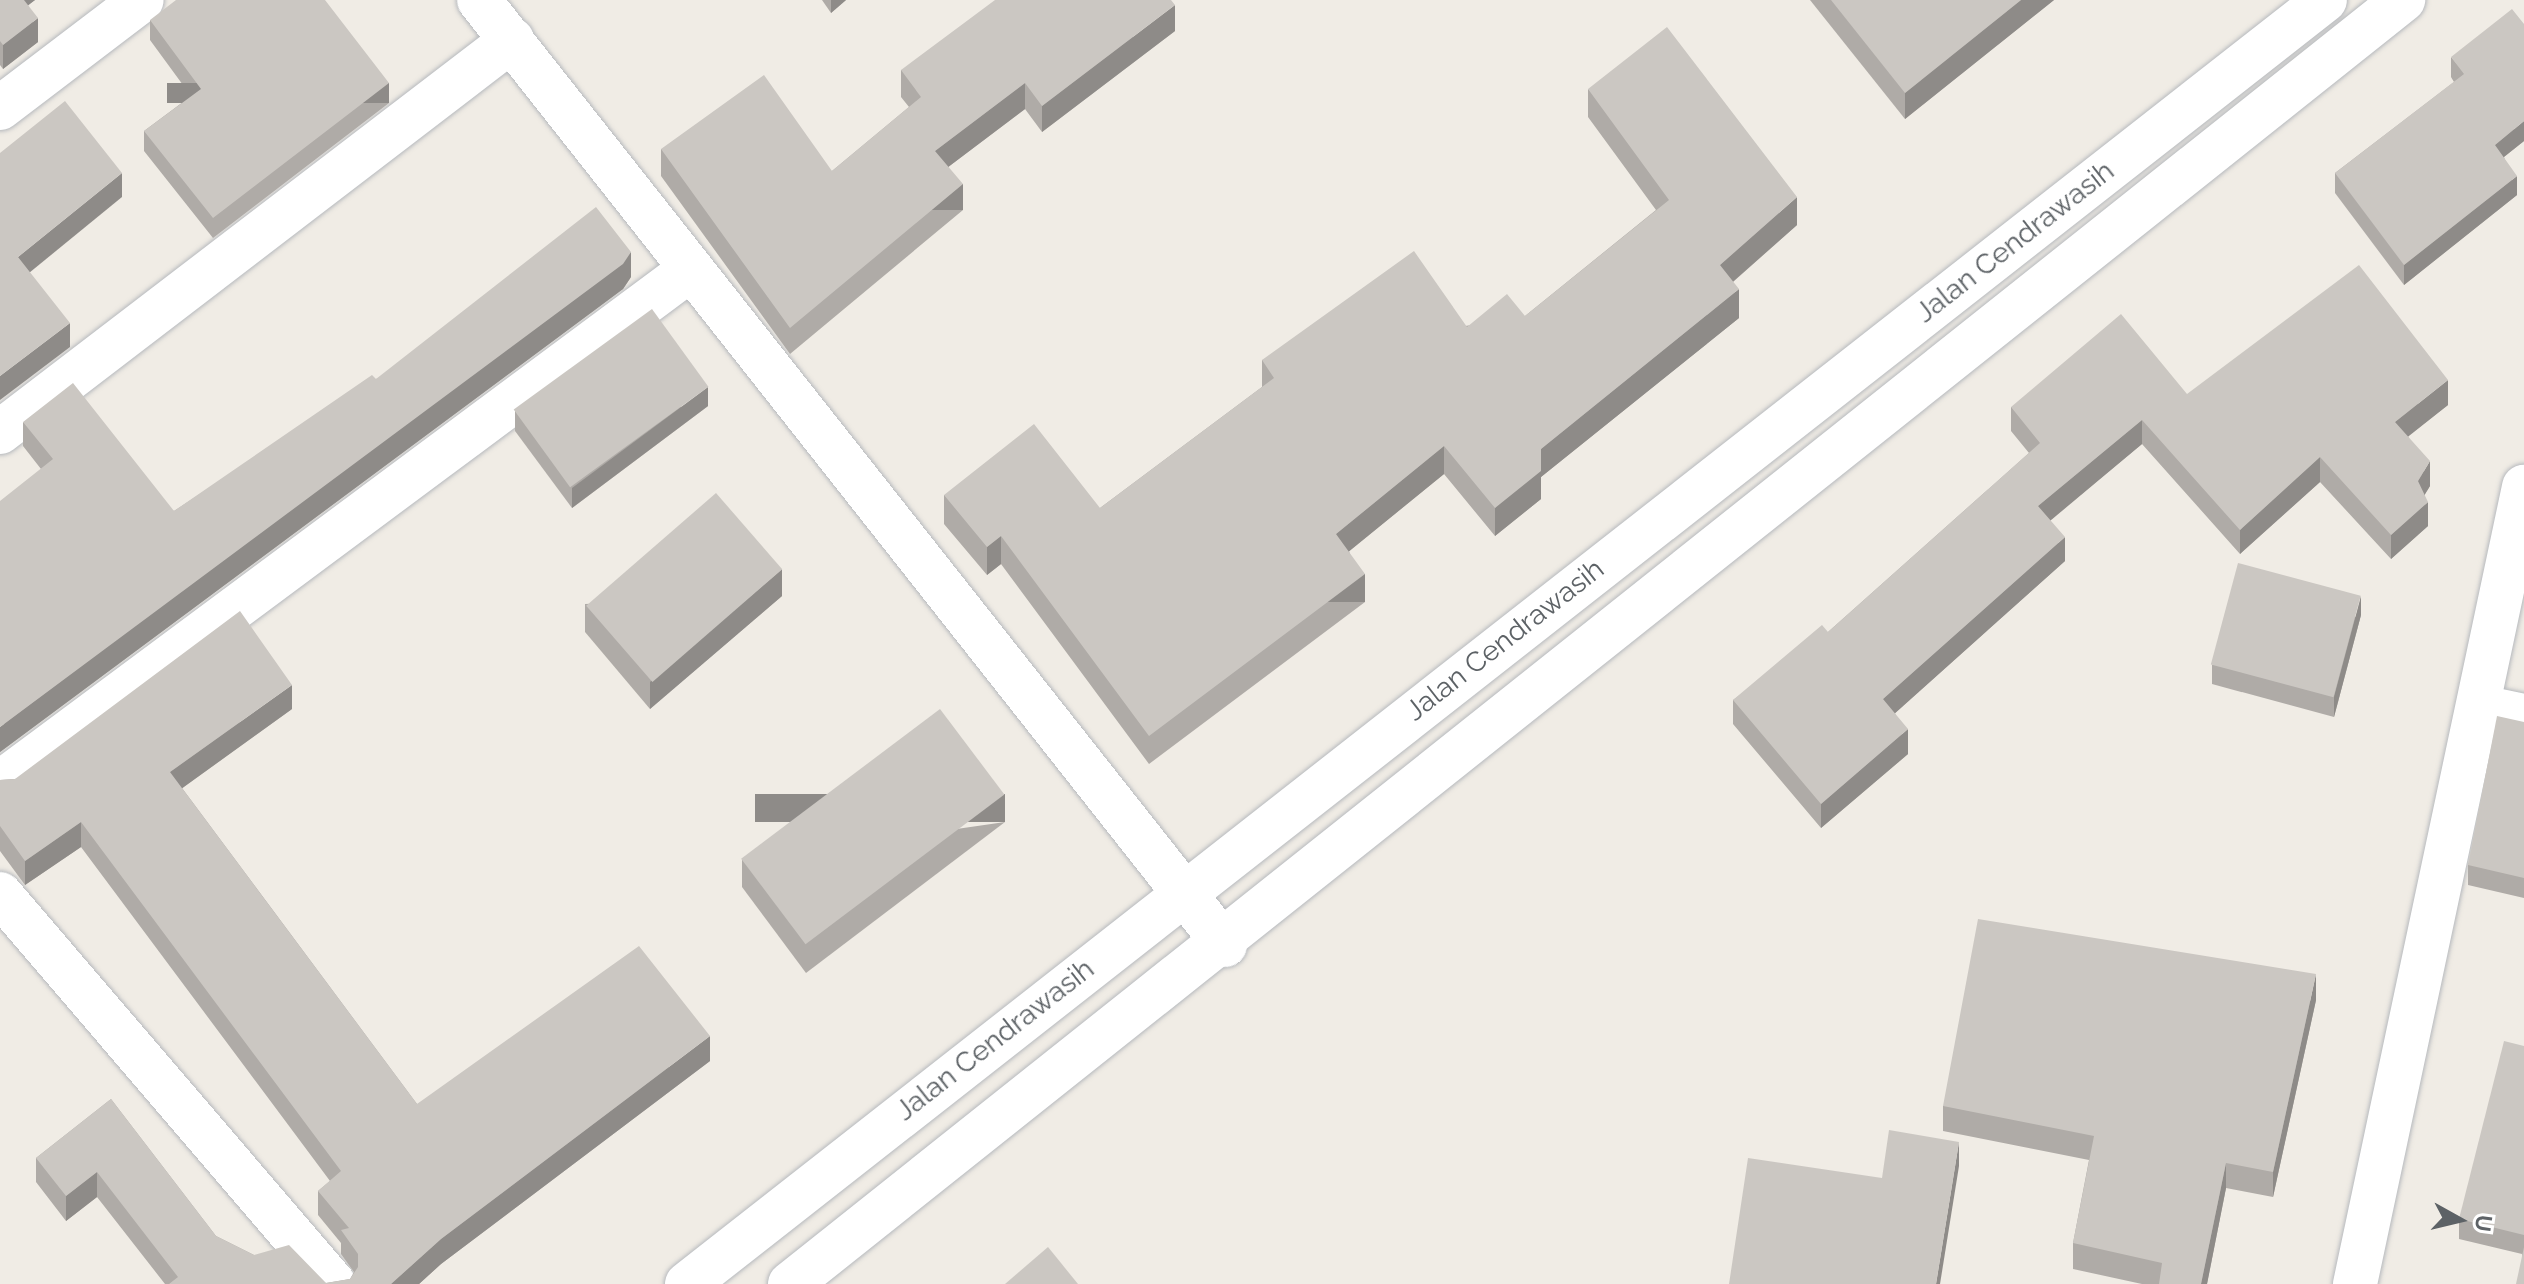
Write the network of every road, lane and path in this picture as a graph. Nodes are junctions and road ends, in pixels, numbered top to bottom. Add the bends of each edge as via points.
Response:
1 (142, 0) edge
2 (2325, 0) edge
3 (2403, 0) edge
4 (484, 2) edge
5 (512, 40) junction
6 (0, 108) edge
7 (687, 272) junction
8 (0, 432) edge
9 (2524, 487) edge
10 (2481, 707) junction
11 (2524, 716) edge
12 (0, 783) edge
13 (1183, 892) junction
14 (0, 894) edge
15 (1225, 945) junction
16 (334, 1284) edge
17 (687, 1284) edge
18 (790, 1284) edge
19 (2355, 1284) edge

1 - 6 street
2 - 13 street, Jalan Cendrawasih
3 - 15 street, Jalan Cendrawasih
4 - 5 street
5 - 7 street
5 - 8 street
7 - 12 street
7 - 13 street
9 - 10 street
10 - 11 street
10 - 19 street
13 - 15 street
13 - 17 street, Jalan Cendrawasih
14 - 16 street
15 - 18 street, Jalan Cendrawasih

